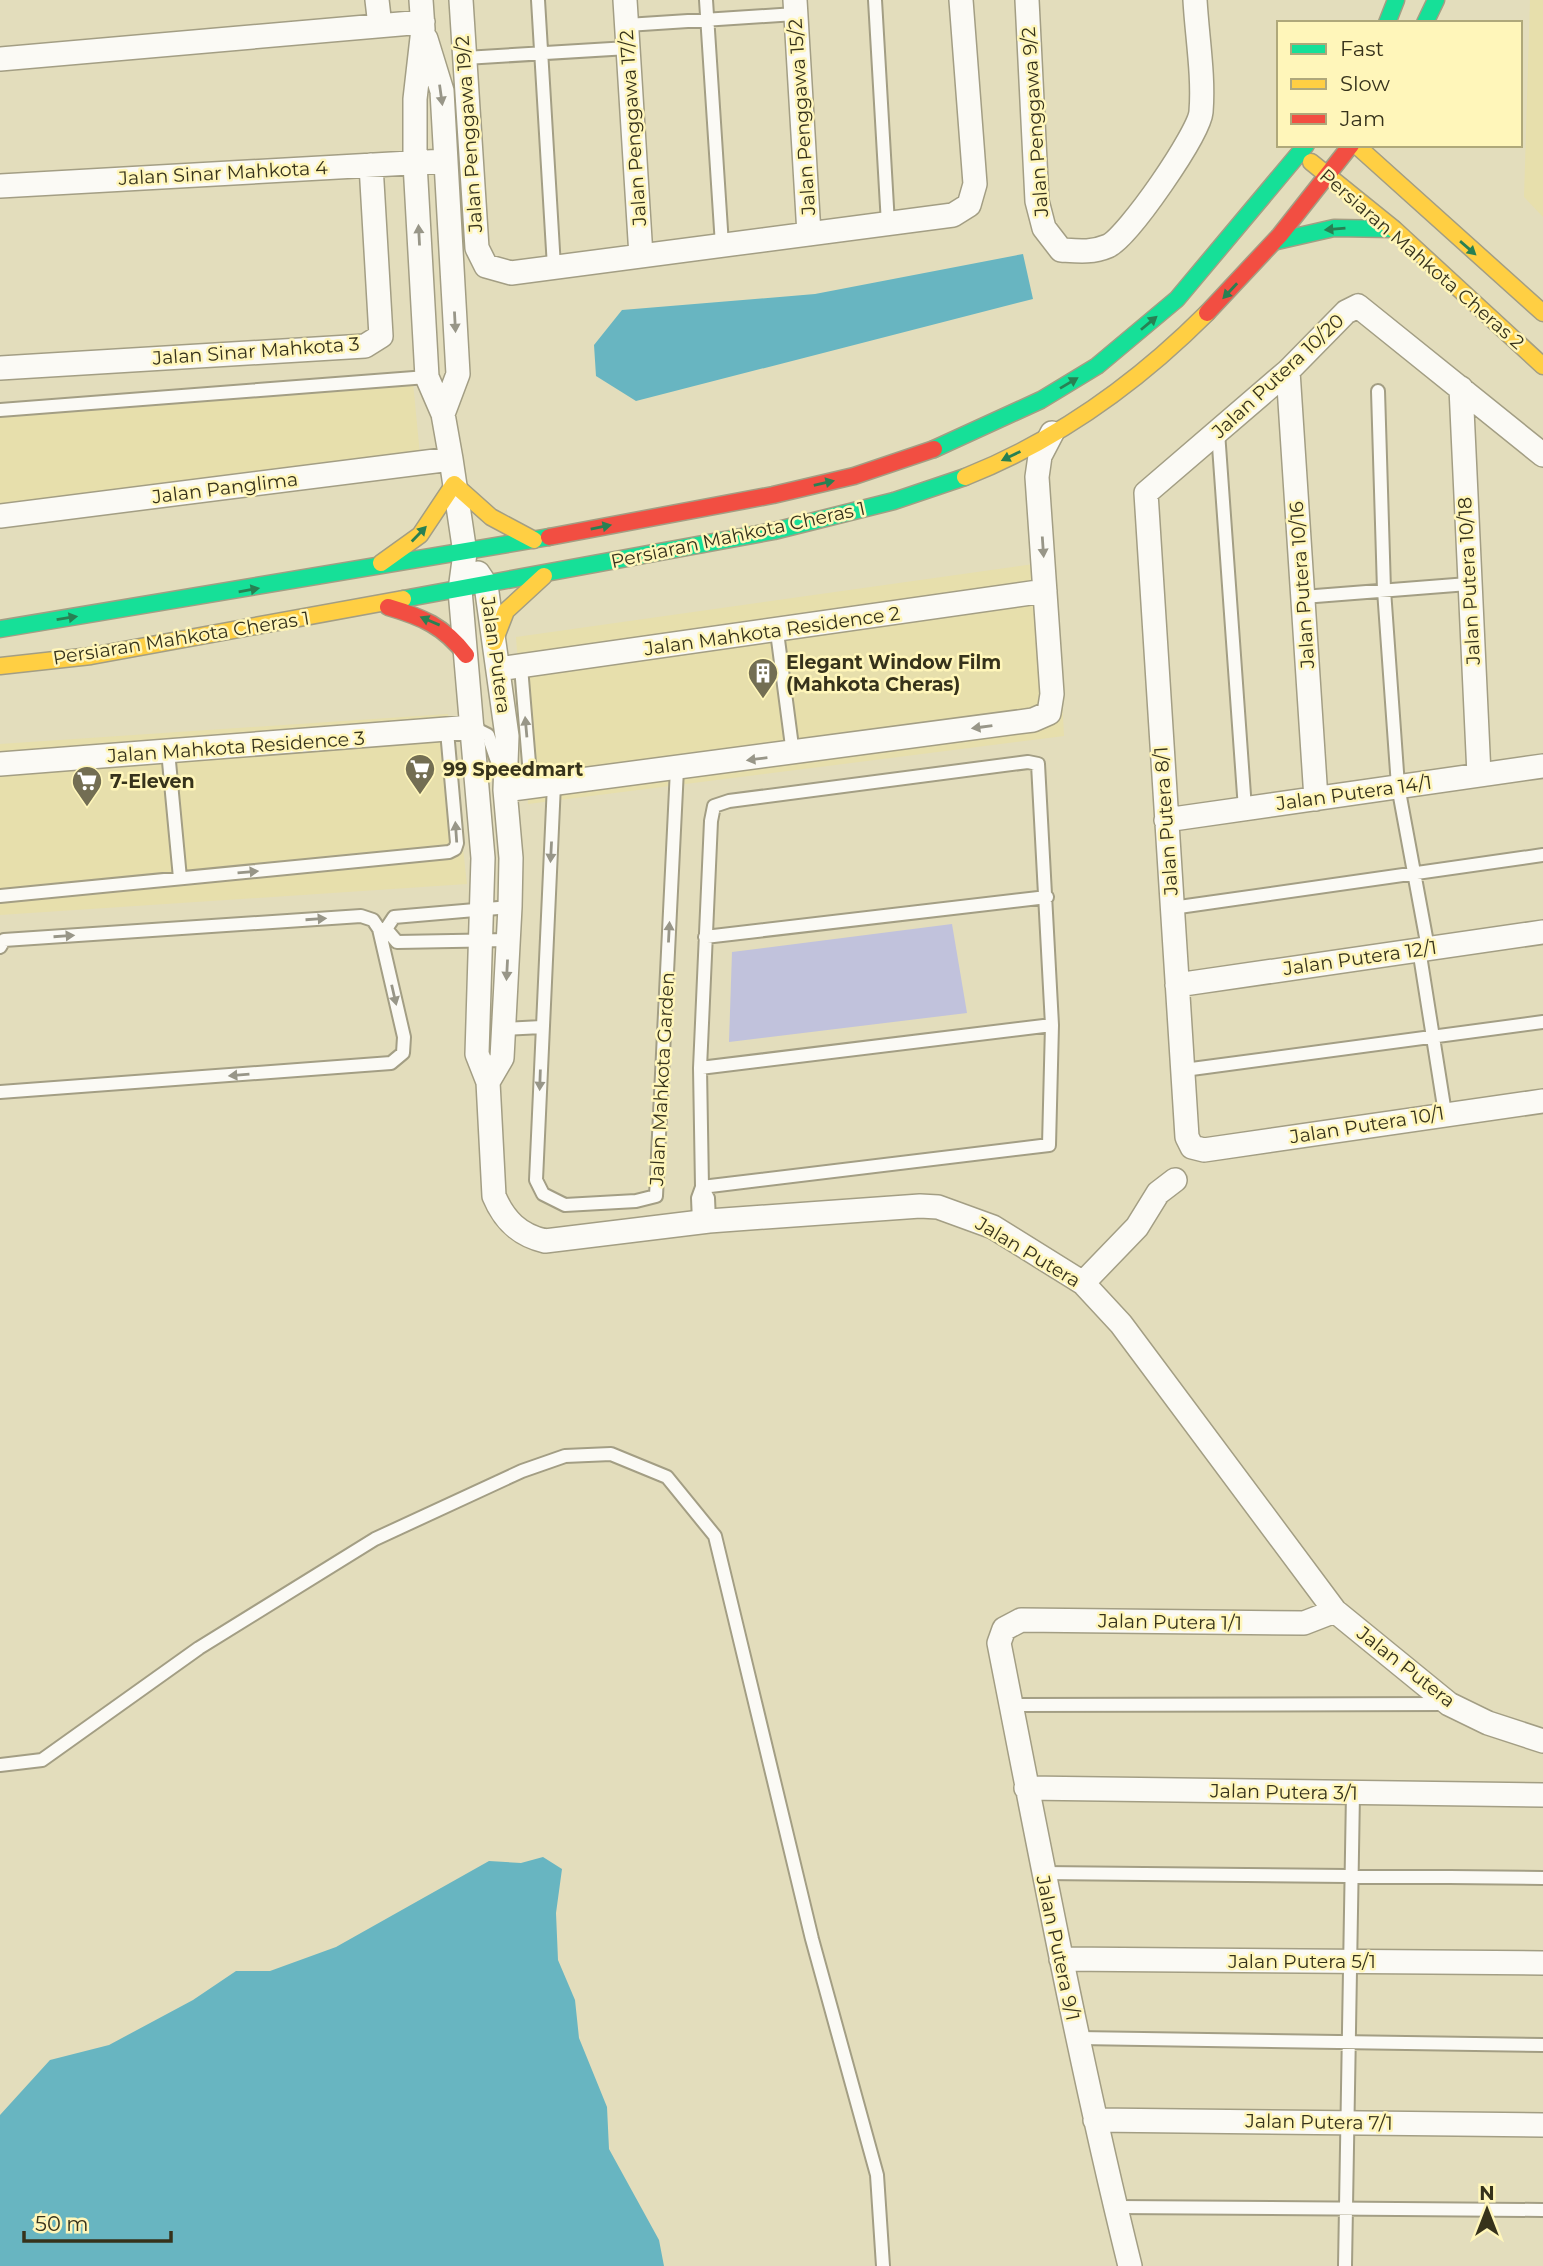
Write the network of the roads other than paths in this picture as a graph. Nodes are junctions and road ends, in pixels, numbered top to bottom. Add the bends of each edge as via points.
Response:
1 (377, 0) edge
2 (461, 0) edge
3 (538, 0) edge
4 (625, 0) edge
5 (706, 0) edge
6 (875, 0) edge
7 (961, 0) edge
8 (1027, 0) edge
9 (1195, 0) edge
10 (1396, 0) edge
11 (1436, 0) edge
12 (795, 7) edge
13 (422, 17) edge
14 (707, 20) junction
15 (1388, 21) edge
16 (1426, 21) edge
17 (627, 24) junction
18 (380, 26) junction
19 (628, 48) junction
20 (541, 53) junction
21 (465, 58) junction
22 (0, 59) edge
23 (1352, 147) edge
24 (1356, 147) edge
25 (1302, 150) edge
26 (445, 161) junction
27 (415, 163) junction
28 (1398, 163) dead end
29 (371, 165) junction
30 (1330, 174) junction
31 (0, 186) edge
32 (1417, 203) junction
33 (888, 223) junction
34 (1394, 229) junction
35 (809, 234) junction
36 (1277, 240) junction
37 (722, 245) junction
38 (641, 256) junction
39 (554, 267) junction
40 (1543, 313) edge
41 (1543, 366) edge
42 (0, 368) edge
43 (1288, 371) junction
44 (427, 377) junction
45 (1461, 387) junction
46 (1378, 391) dead end
47 (0, 410) edge
48 (443, 414) junction
49 (1218, 432) junction
50 (1052, 433) junction
51 (1543, 455) edge
52 (451, 459) junction
53 (454, 484) junction
54 (1146, 493) joint
55 (0, 516) edge
56 (534, 540) junction
57 (465, 553) junction
58 (370, 569) junction
59 (545, 574) junction
60 (1468, 584) junction
61 (486, 585) junction
62 (460, 590) junction
63 (1384, 590) junction
64 (1045, 591) junction
65 (1303, 597) junction
66 (381, 604) junction
67 (0, 629) edge
68 (777, 632) junction
69 (494, 642) junction
70 (466, 655) junction
71 (0, 666) edge
72 (510, 668) junction
73 (472, 727) junction
74 (447, 731) junction
75 (168, 751) junction
76 (793, 754) junction
77 (0, 764) edge
78 (1543, 766) edge
79 (677, 769) junction
80 (1479, 775) junction
81 (554, 784) junction
82 (1398, 786) junction
83 (531, 787) junction
84 (505, 790) junction
85 (1316, 799) junction
86 (1245, 809) junction
87 (1166, 820) junction
88 (1543, 855) edge
89 (1415, 872) junction
90 (180, 878) junction
91 (0, 896) edge
92 (1047, 897) junction
93 (510, 907) junction
94 (1172, 908) junction
95 (482, 910) junction
96 (382, 929) junction
97 (1543, 932) edge
98 (705, 937) junction
99 (508, 940) junction
100 (480, 941) junction
101 (0, 947) edge
102 (1423, 949) junction
103 (1177, 985) junction
104 (1543, 1022) edge
105 (1052, 1025) junction
106 (542, 1027) junction
107 (503, 1030) junction
108 (1433, 1037) junction
109 (700, 1068) junction
110 (1184, 1070) junction
111 (488, 1082) junction
112 (0, 1092) edge
113 (1543, 1101) edge
114 (1445, 1114) junction
115 (1192, 1147) junction
116 (702, 1187) junction
117 (704, 1221) junction
118 (1083, 1283) junction
119 (1335, 1611) junction
120 (1004, 1629) joint
121 (1449, 1704) junction
122 (1011, 1705) junction
123 (1543, 1741) edge
124 (0, 1765) edge
125 (1026, 1788) junction
126 (1353, 1793) junction
127 (1543, 1795) edge
128 (1042, 1873) junction
129 (1352, 1877) junction
130 (1543, 1878) edge
131 (1061, 1959) junction
132 (1351, 1962) junction
133 (1543, 1963) edge
134 (1077, 2038) junction
135 (1349, 2044) junction
136 (1543, 2045) edge
137 (1095, 2120) junction
138 (1348, 2122) junction
139 (1543, 2125) edge
140 (1115, 2207) junction
141 (1346, 2208) junction
142 (1543, 2210) edge
143 (883, 2266) edge
144 (1130, 2266) edge
145 (1345, 2266) edge

1 - 18 street
2 - 21 street, Jalan Penggawa 19/2
3 - 20 lane
4 - 17 street, Jalan Penggawa 17/2
5 - 14 lane
6 - 33 lane
7 - 33 street via 975,184 969,205 953,215
8 - 9 street, Jalan Penggawa 9/2 via 1037,201 1044,228 1061,250 1085,252 1109,246 1127,231 1194,135 1201,114
10 - 15 main road
11 - 16 main road
12 - 14 lane
12 - 35 street, Jalan Penggawa 15/2
13 - 18 street
13 -> 26 street via 442,91
13 - 27 street
14 - 17 lane
14 - 37 lane
17 - 19 street, Jalan Penggawa 17/2
18 - 22 street
19 - 20 lane
19 - 38 street, Jalan Penggawa 17/2
20 - 21 lane
20 - 39 lane
21 - 39 street, Jalan Penggawa 19/2 via 477,248 486,266 511,273
23 - 30 main road, Persiaran Mahkota Cheras 1
24 - 32 main road, Persiaran Mahkota Cheras 2
25 - 30 main road, Persiaran Mahkota Cheras 2
56 -> 25 main road, Persiaran Mahkota Cheras 1 via 854,476 947,444 1041,400 1097,366 1177,299
26 - 27 street, Jalan Sinar Mahkota 4
26 -> 48 street via 458,374
27 - 29 street, Jalan Sinar Mahkota 4
44 -> 27 street
28 - 32 main road
29 - 31 street, Jalan Sinar Mahkota 4
29 - 42 street, Jalan Sinar Mahkota 3 via 381,336 365,346
30 - 34 main road, Persiaran Mahkota Cheras 2
30 - 36 main road, Persiaran Mahkota Cheras 1
32 -> 40 main road, Persiaran Mahkota Cheras 2
33 - 35 street
34 -> 36 main road via 1334,228
34 - 41 main road, Persiaran Mahkota Cheras 2
35 - 37 street
36 -> 50 main road, Persiaran Mahkota Cheras 1 via 1213,310 1109,396
37 - 38 street
38 - 39 street
43 - 45 street, Jalan Putera 10/20 via 1346,312 1358,306
43 - 49 street, Jalan Putera 10/20
43 - 65 street, Jalan Putera 10/16
44 - 47 lane
44 - 48 street
45 - 51 street, Jalan Putera 10/20
45 - 60 street, Jalan Putera 10/18
46 - 63 lane
48 - 52 street
49 - 54 street, Jalan Putera 10/20
49 - 86 lane
50 -> 59 main road, Persiaran Mahkota Cheras 1 via 962,477 862,512
50 -> 64 street via 1040,456 1037,477
52 - 53 street
52 - 55 street, Jalan Panglima
53 - 56 main road via 509,532
53 - 57 street
58 -> 53 main road via 420,535
54 - 87 street, Jalan Putera 8/1
56 - 57 main road, Persiaran Mahkota Cheras 1
57 - 58 main road, Persiaran Mahkota Cheras 1
57 - 61 street, Jalan Putera
57 - 62 street, Jalan Putera
67 -> 58 main road, Persiaran Mahkota Cheras 1
59 - 61 main road, Persiaran Mahkota Cheras 1
59 - 69 main road via 505,609
60 - 63 lane
60 - 80 street, Jalan Putera 10/18
61 - 62 main road, Persiaran Mahkota Cheras 1
61 - 69 street, Jalan Putera
62 - 66 main road, Persiaran Mahkota Cheras 1
62 - 70 street, Jalan Putera
63 - 65 lane
63 - 82 lane
64 - 68 street, Jalan Mahkota Residence 2
64 -> 76 street via 1052,694 1049,713 1032,720
65 - 85 street, Jalan Putera 10/16
70 -> 66 main road via 449,631 434,621
66 - 71 main road, Persiaran Mahkota Cheras 1 via 91,656
68 - 72 street, Jalan Mahkota Residence 2
68 - 76 lane
69 - 72 street, Jalan Putera
70 - 73 street, Jalan Putera
83 -> 72 lane
72 - 84 street, Jalan Putera
73 - 74 street, Jalan Mahkota Residence 3
73 - 84 lane via 488,736 493,745
73 - 95 street, Jalan Putera via 483,858
74 - 75 street, Jalan Mahkota Residence 3
90 -> 74 lane via 456,849
75 - 77 street, Jalan Mahkota Residence 3
75 - 90 lane
76 -> 79 street
78 - 80 street, Jalan Putera 14/1
79 - 81 street
106 -> 79 lane, Jalan Mahkota Garden via 536,1180 542,1195 565,1205 656,1196
80 - 82 street, Jalan Putera 14/1
81 - 83 street
81 -> 106 lane, Jalan Mahkota Garden
82 - 85 street, Jalan Putera 14/1
82 - 89 lane
83 - 84 street
84 - 93 street, Jalan Putera
85 - 86 street, Jalan Putera 14/1
86 - 87 street, Jalan Putera 14/1
87 - 94 street, Jalan Putera 8/1
88 - 89 lane
89 - 94 lane
89 - 102 lane
90 - 91 lane
92 - 98 lane
92 - 98 lane via 1041,775 1038,764 1028,762 714,806
92 - 105 lane
93 - 95 lane
93 - 99 street, Jalan Putera
94 - 103 street, Jalan Putera 8/1
95 - 96 lane via 394,918
95 - 100 street, Jalan Putera
96 - 100 lane via 397,942
101 -> 96 lane via 4,940 361,916
96 -> 112 lane via 404,1037 403,1053 391,1063
97 - 102 street, Jalan Putera 12/1
98 - 109 lane
99 - 100 lane
99 -> 107 street, Jalan Putera
100 - 111 street, Jalan Putera via 478,1054
102 - 103 street, Jalan Putera 12/1
102 - 108 lane
103 - 110 street, Jalan Putera 8/1
104 - 108 lane
105 - 109 lane
105 - 116 lane via 1049,1145
106 - 107 lane
107 - 111 street, Jalan Putera via 502,1058
108 - 110 lane
108 - 114 lane
109 - 116 lane
110 - 115 street, Jalan Putera 8/1 via 1186,1137
111 - 117 street, Jalan Putera via 494,1196 505,1217 532,1238 560,1241
113 - 114 street, Jalan Putera 10/1
114 - 115 street, Jalan Putera 10/1 via 1204,1150
115 - 118 street via 1175,1180 1158,1193 1137,1227
116 - 117 lane via 708,1198
117 - 118 street, Jalan Putera via 938,1207 993,1227
118 - 119 street, Jalan Putera via 1121,1324
119 - 120 street, Jalan Putera 1/1 via 1304,1623 1021,1620
119 - 121 street, Jalan Putera
120 - 122 street, Jalan Putera 9/1 via 999,1643
121 - 122 lane
121 - 123 street, Jalan Putera
122 - 125 street, Jalan Putera 9/1
124 - 143 lane via 42,1760 199,1648 375,1539 522,1471 565,1455 611,1454 667,1477 715,1536 812,1939 877,2175
125 - 126 street, Jalan Putera 3/1
125 - 128 street, Jalan Putera 9/1
126 - 127 street, Jalan Putera 3/1
126 - 129 lane
128 - 129 lane
128 - 131 street, Jalan Putera 9/1
129 - 130 lane
129 - 132 lane
131 - 132 street, Jalan Putera 5/1
131 - 134 street, Jalan Putera 9/1
132 - 133 street, Jalan Putera 5/1
132 - 135 lane
134 - 135 lane
134 - 137 street, Jalan Putera 9/1
135 - 136 lane
135 - 138 lane
137 - 138 street, Jalan Putera 7/1
137 - 140 street, Jalan Putera 9/1
138 - 139 street, Jalan Putera 7/1
138 - 141 lane
140 - 141 lane
140 - 144 street, Jalan Putera 9/1
141 - 142 lane
141 - 145 lane

